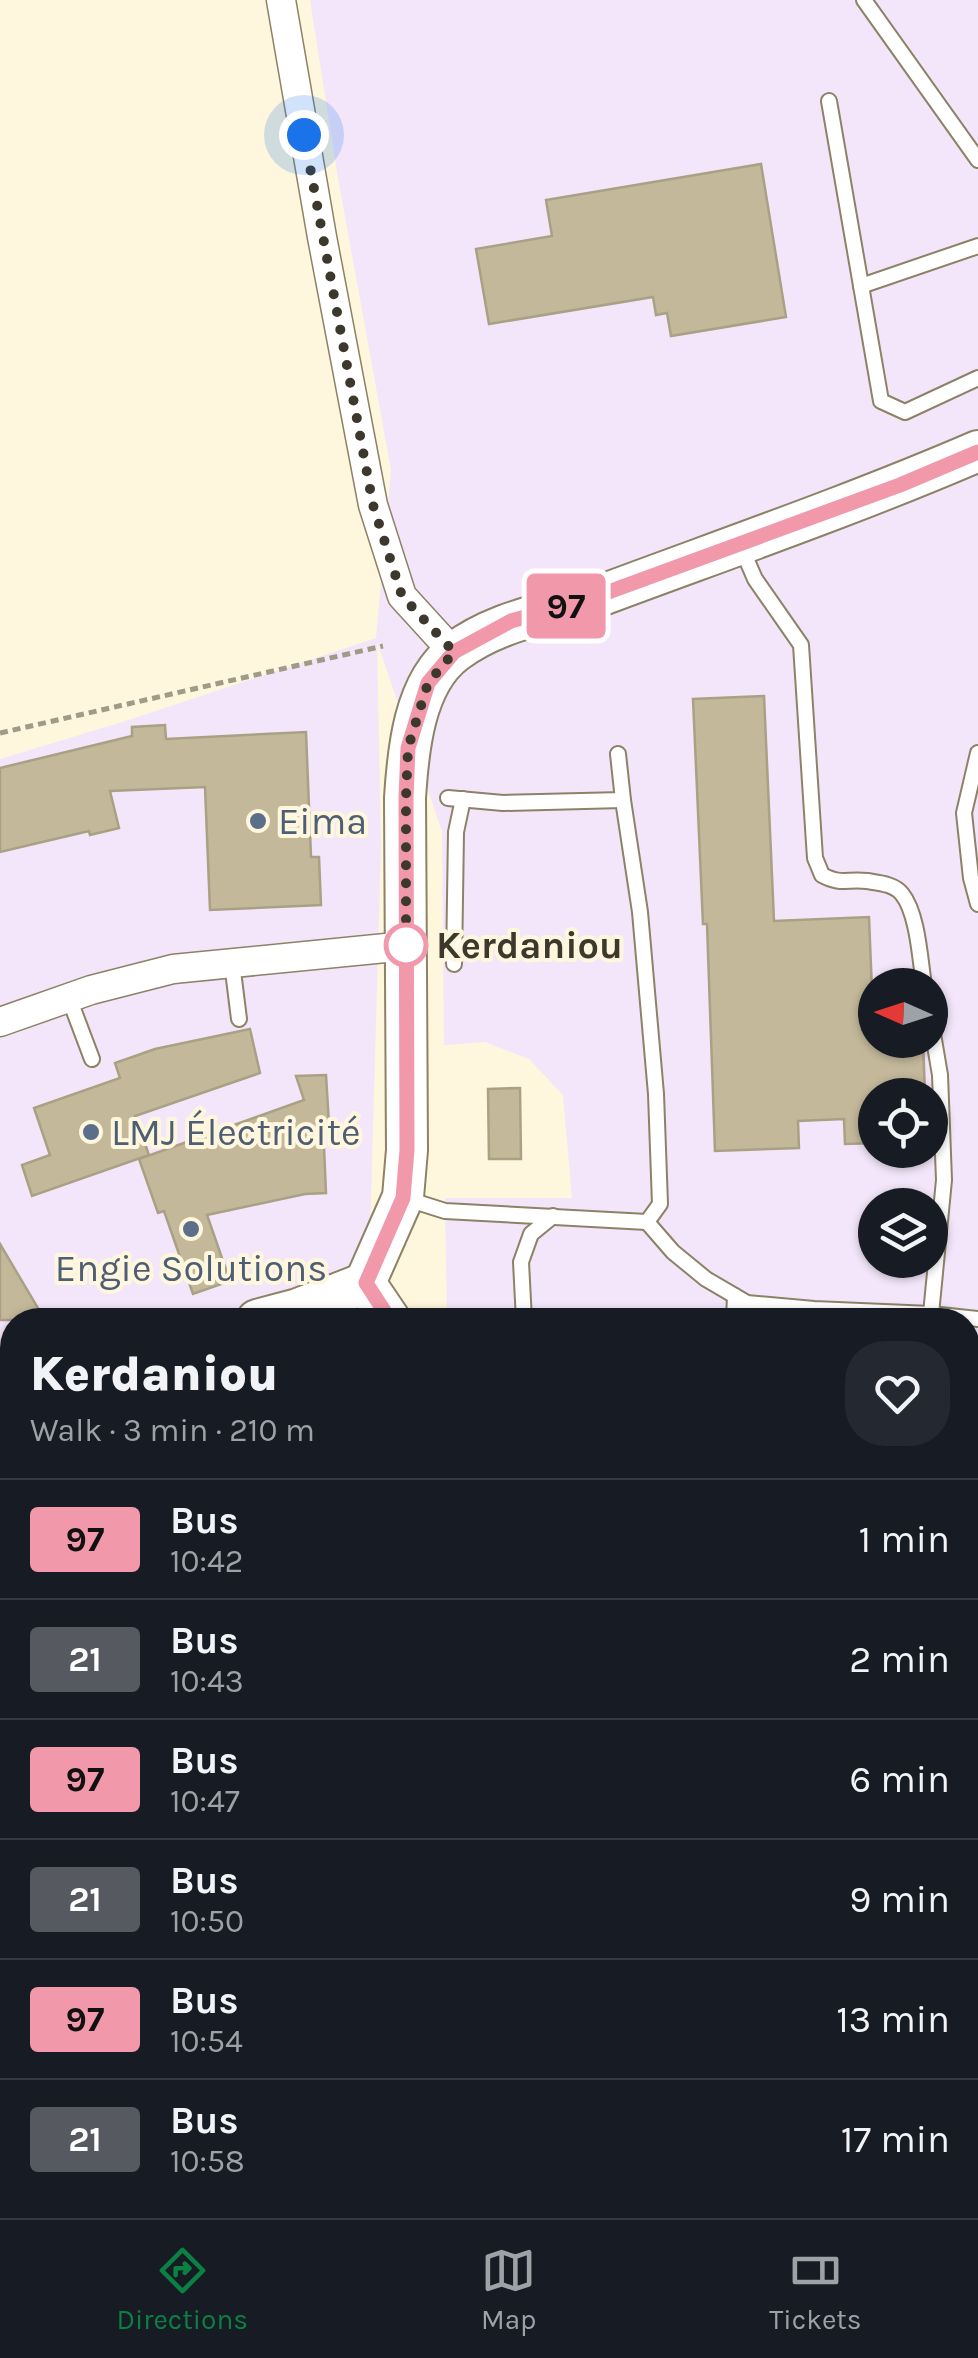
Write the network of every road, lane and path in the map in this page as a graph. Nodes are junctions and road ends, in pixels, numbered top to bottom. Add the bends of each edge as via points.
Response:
1 (282, 0) edge
2 (864, 0) edge
3 (828, 100) dead end
4 (978, 160) edge
5 (978, 246) edge
6 (861, 286) junction
7 (978, 378) edge
8 (978, 452) edge
9 (740, 544) junction
10 (383, 646) dead end
11 (454, 652) junction
12 (0, 733) edge
13 (978, 753) edge
14 (618, 754) dead end
15 (624, 800) junction
16 (978, 904) edge
17 (406, 946) junction
18 (232, 963) junction
19 (454, 964) dead end
20 (921, 968) edge
21 (69, 998) junction
22 (239, 1019) dead end
23 (0, 1022) edge
24 (937, 1058) edge
25 (92, 1059) dead end
26 (403, 1198) junction
27 (554, 1216) junction
28 (647, 1222) junction
29 (366, 1283) junction
30 (735, 1296) junction
31 (301, 1308) edge
32 (382, 1308) edge
33 (523, 1308) edge
34 (734, 1308) edge
35 (775, 1308) edge
36 (932, 1308) edge

1 - 11 street via 373,505 402,596
2 - 4 lane
3 - 6 lane
5 - 6 lane
6 - 7 lane via 881,401 906,412
8 - 9 street
9 - 11 street via 511,621
9 - 20 lane via 800,645 814,858 822,875 836,882 888,884 901,892 912,914
10 - 12 path
11 - 17 street via 428,683 408,748
13 - 16 lane via 964,812
14 - 15 lane
15 - 19 lane via 456,798
15 - 28 lane via 656,1094 660,1204
17 - 18 street
17 - 26 street
18 - 21 street via 174,969
18 - 22 lane
21 - 23 street
21 - 25 lane
24 - 36 lane via 944,1180
26 - 27 lane via 445,1211
26 - 29 street
27 - 28 lane
27 - 33 lane via 531,1234 521,1262
28 - 30 lane via 684,1261
29 - 31 street
29 - 32 street
30 - 34 lane
30 - 35 lane

